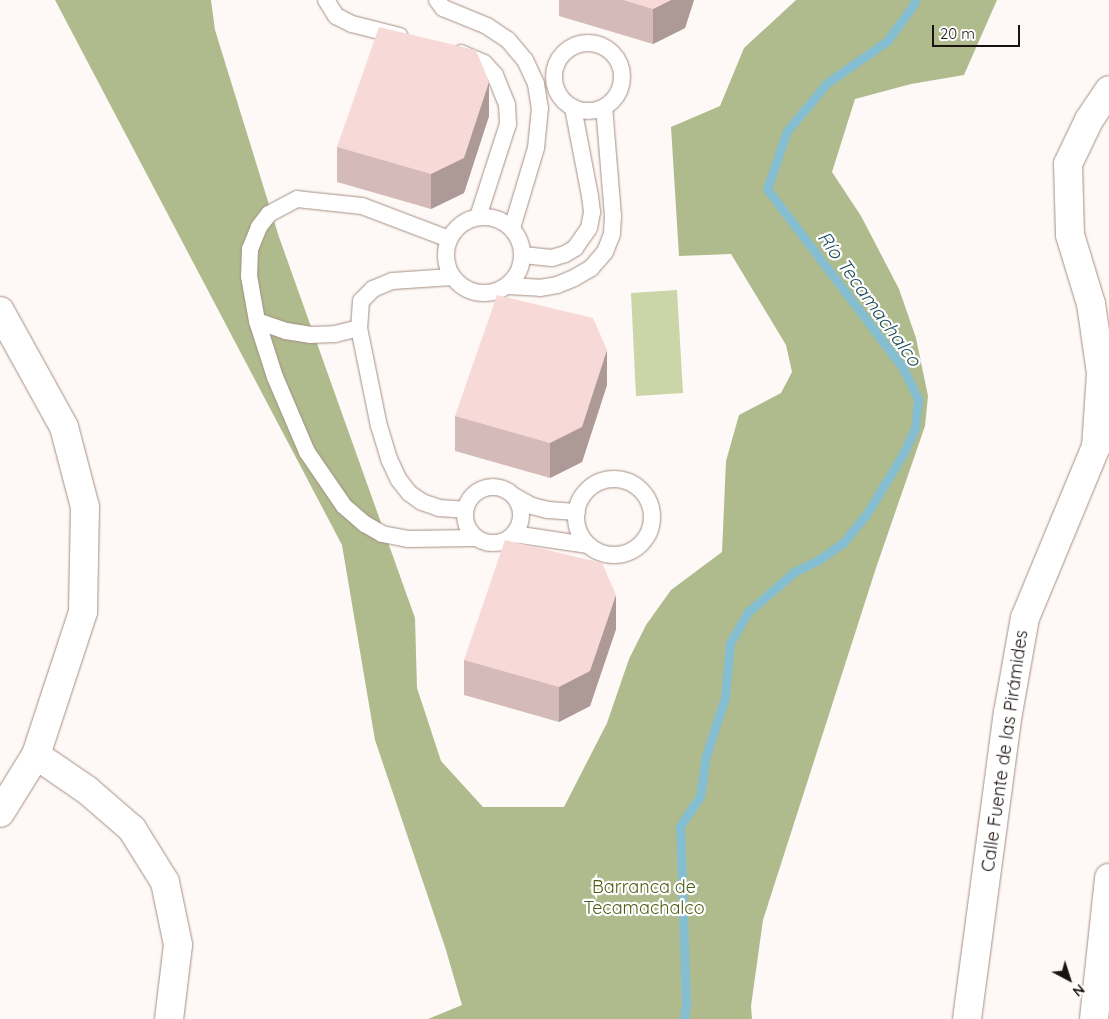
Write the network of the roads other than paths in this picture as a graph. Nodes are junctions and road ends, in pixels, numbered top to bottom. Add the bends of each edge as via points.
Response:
1 (326, 0) edge
2 (437, 0) edge
3 (410, 40) edge
4 (446, 47) edge
5 (1109, 90) edge
6 (604, 107) junction
7 (573, 108) junction
8 (478, 217) junction
9 (512, 228) junction
10 (448, 239) junction
11 (523, 255) junction
12 (452, 277) junction
13 (507, 286) junction
14 (1100, 305) edge
15 (0, 311) edge
16 (257, 321) junction
17 (359, 328) junction
18 (514, 496) junction
19 (465, 510) junction
20 (577, 512) junction
21 (514, 534) junction
22 (476, 538) junction
23 (588, 545) junction
24 (36, 755) junction
25 (0, 812) edge
26 (1109, 878) edge
27 (169, 1019) edge
28 (967, 1019) edge
29 (1094, 1019) edge

1 - 3 lane via 336,16 344,20
2 - 9 lane via 443,8 487,26 508,40 525,60 536,84 540,118 536,148
4 - 8 lane via 484,63 495,75 507,104 508,124
5 - 14 street, Calle Fuente de las Pirámides via 1089,120 1068,164 1070,235
6 - 7 lane via 589,111
6 - 7 lane via 621,88 620,62 601,45 588,43 565,52 554,76 556,89
6 - 13 lane via 614,216 605,252 591,268 557,285 540,288
7 - 11 lane via 590,196 589,228 579,244 565,254 552,258
8 - 9 lane via 490,217
8 - 10 lane via 466,220
9 - 11 lane
10 - 12 lane via 446,266
10 - 16 lane via 362,206 297,199 269,214 259,227 250,249 250,276
11 - 13 lane via 521,267
12 - 13 lane via 472,292 496,292
12 - 17 lane via 392,281 373,289 361,301
14 - 28 street, Calle Fuente de las Pirámides via 1101,374 1096,447 1025,618 1008,714
15 - 24 street via 64,427 85,507 83,612
16 - 17 lane via 310,335 335,334
16 - 22 lane via 275,377 307,452 344,506 382,534 408,539
17 - 19 lane via 379,426 399,480 422,502 439,508
18 - 19 lane via 499,488 482,489 474,494
18 - 20 lane via 532,506
18 - 21 lane via 521,511 521,520
19 - 22 lane via 468,530
20 - 23 lane via 577,524
20 - 23 lane via 587,491 608,480 631,483 641,490 652,511 649,534 632,551 609,555
21 - 22 lane via 500,543
21 - 23 lane
24 - 25 street
24 - 27 street via 87,790 132,829 165,882 178,945
26 - 29 street

